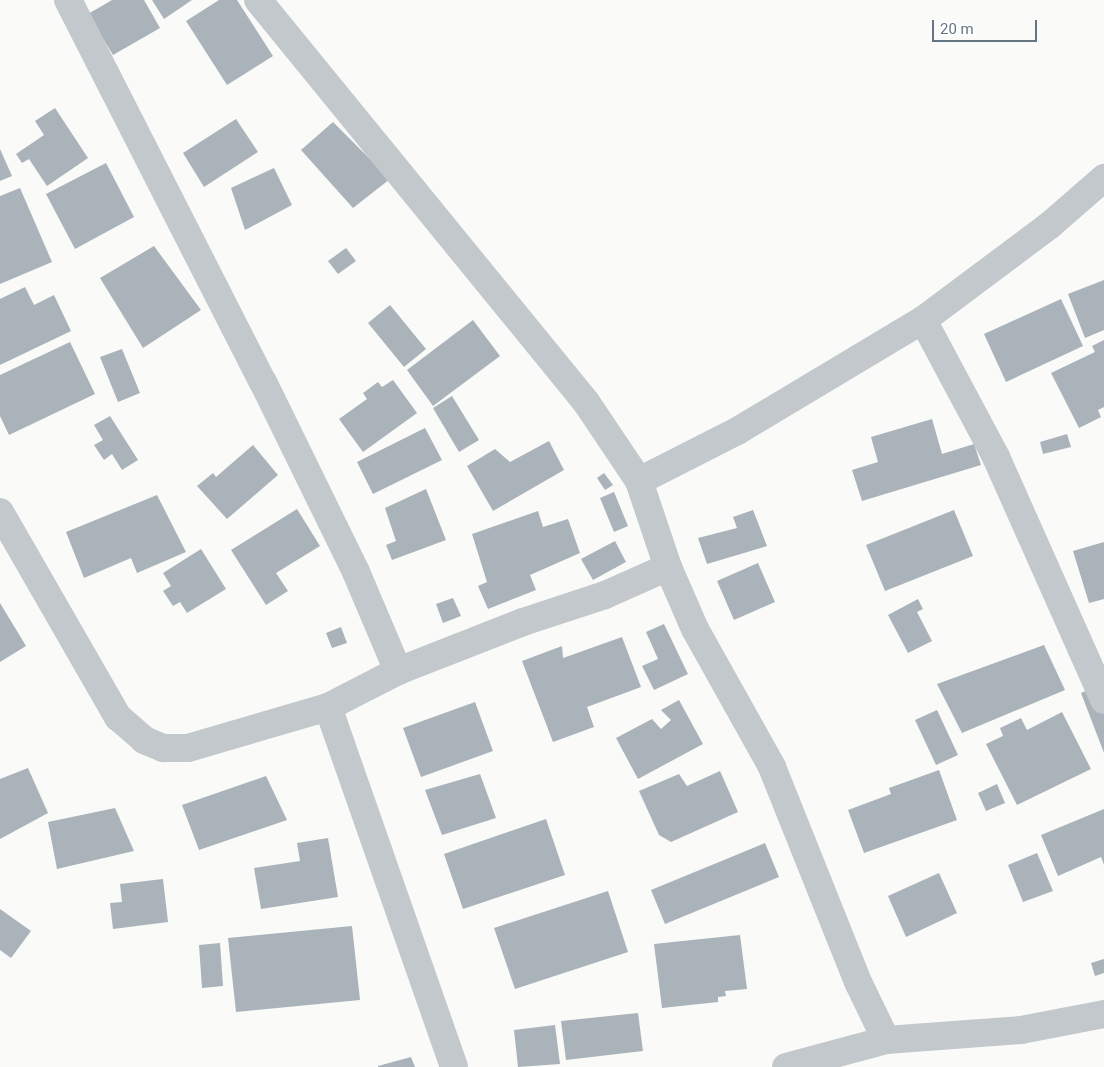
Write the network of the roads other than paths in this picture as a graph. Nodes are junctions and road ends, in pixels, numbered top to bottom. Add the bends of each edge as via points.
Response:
1 (68, 0) edge
2 (258, 0) edge
3 (1104, 178) edge
4 (923, 320) junction
5 (638, 481) junction
6 (0, 512) edge
7 (668, 567) junction
8 (398, 671) junction
9 (1104, 700) edge
10 (328, 707) junction
11 (1104, 1014) edge
12 (886, 1040) junction
13 (454, 1067) edge
14 (786, 1067) edge

1 - 8 street via 267,391 356,572
2 - 5 street via 586,402
3 - 4 street via 1050,225
4 - 5 street via 739,430
4 - 9 street via 996,457
5 - 7 street
6 - 10 street via 118,717 144,740 164,748 188,748
7 - 8 street via 606,594 523,622
7 - 12 street via 694,629 772,767 858,982
8 - 10 street
10 - 13 street
11 - 12 street via 1021,1030
12 - 14 street

